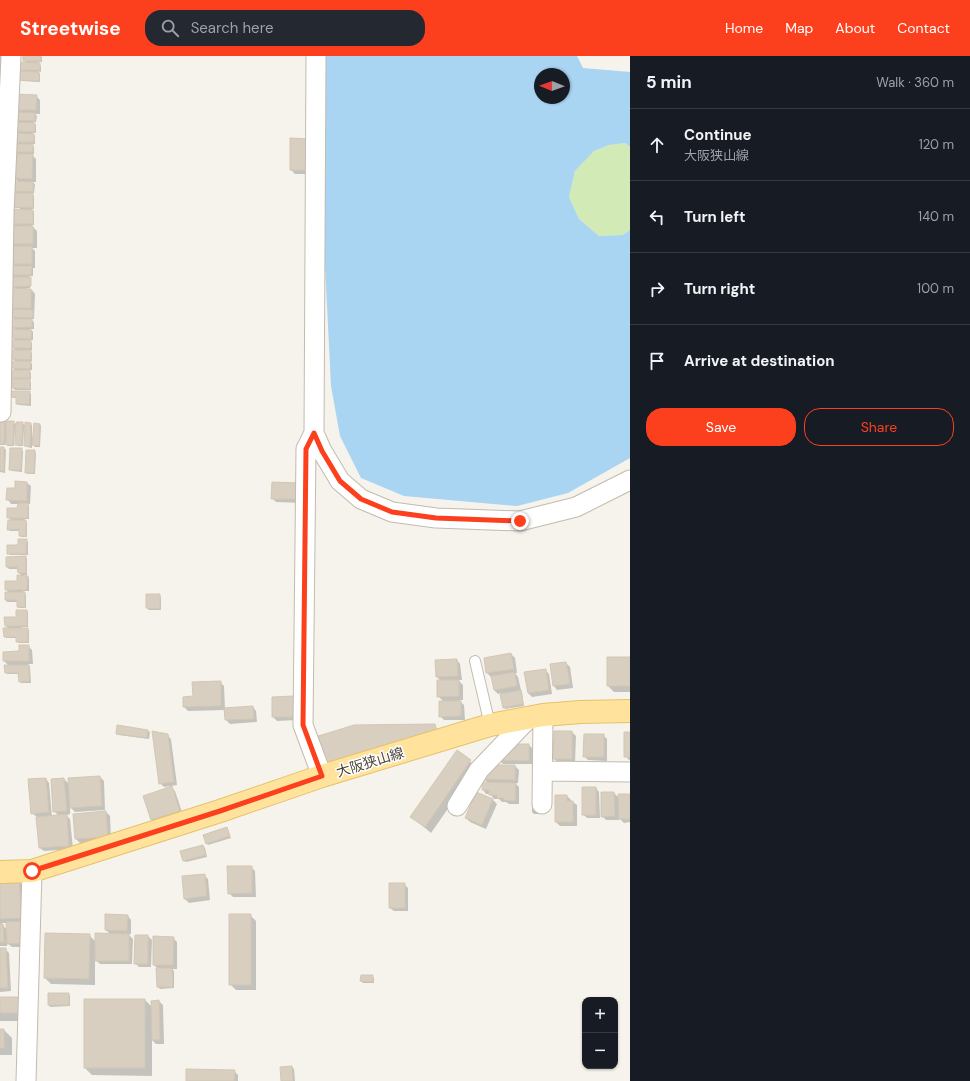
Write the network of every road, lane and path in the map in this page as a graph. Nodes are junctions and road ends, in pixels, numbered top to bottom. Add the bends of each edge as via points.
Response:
1 (11, 56) edge
2 (316, 56) edge
3 (5, 90) edge
4 (3, 141) edge
5 (2, 213) edge
6 (2, 280) edge
7 (1, 345) edge
8 (0, 412) edge
9 (314, 433) junction
10 (630, 480) edge
11 (475, 661) dead end
12 (630, 711) edge
13 (536, 717) junction
14 (490, 725) junction
15 (542, 771) junction
16 (630, 772) edge
17 (322, 776) junction
18 (542, 804) dead end
19 (457, 806) dead end
20 (32, 871) junction
21 (0, 872) edge
22 (26, 1081) edge

1 - 3 street
2 - 9 street
3 - 4 street
4 - 5 street
5 - 6 street
6 - 7 street
7 - 8 street
9 - 10 street via 340,481 361,499 392,512 436,518 520,521 576,507
9 - 17 street via 306,449 303,725
11 - 14 lane
12 - 13 main road, 大阪狭山線 via 580,712
13 - 14 main road, 大阪狭山線
13 - 15 street
13 - 19 street via 479,770
14 - 17 main road, 大阪狭山線
15 - 16 street
15 - 18 street
17 - 20 main road, 大阪狭山線
20 - 21 main road, 大阪狭山線
20 - 22 street

